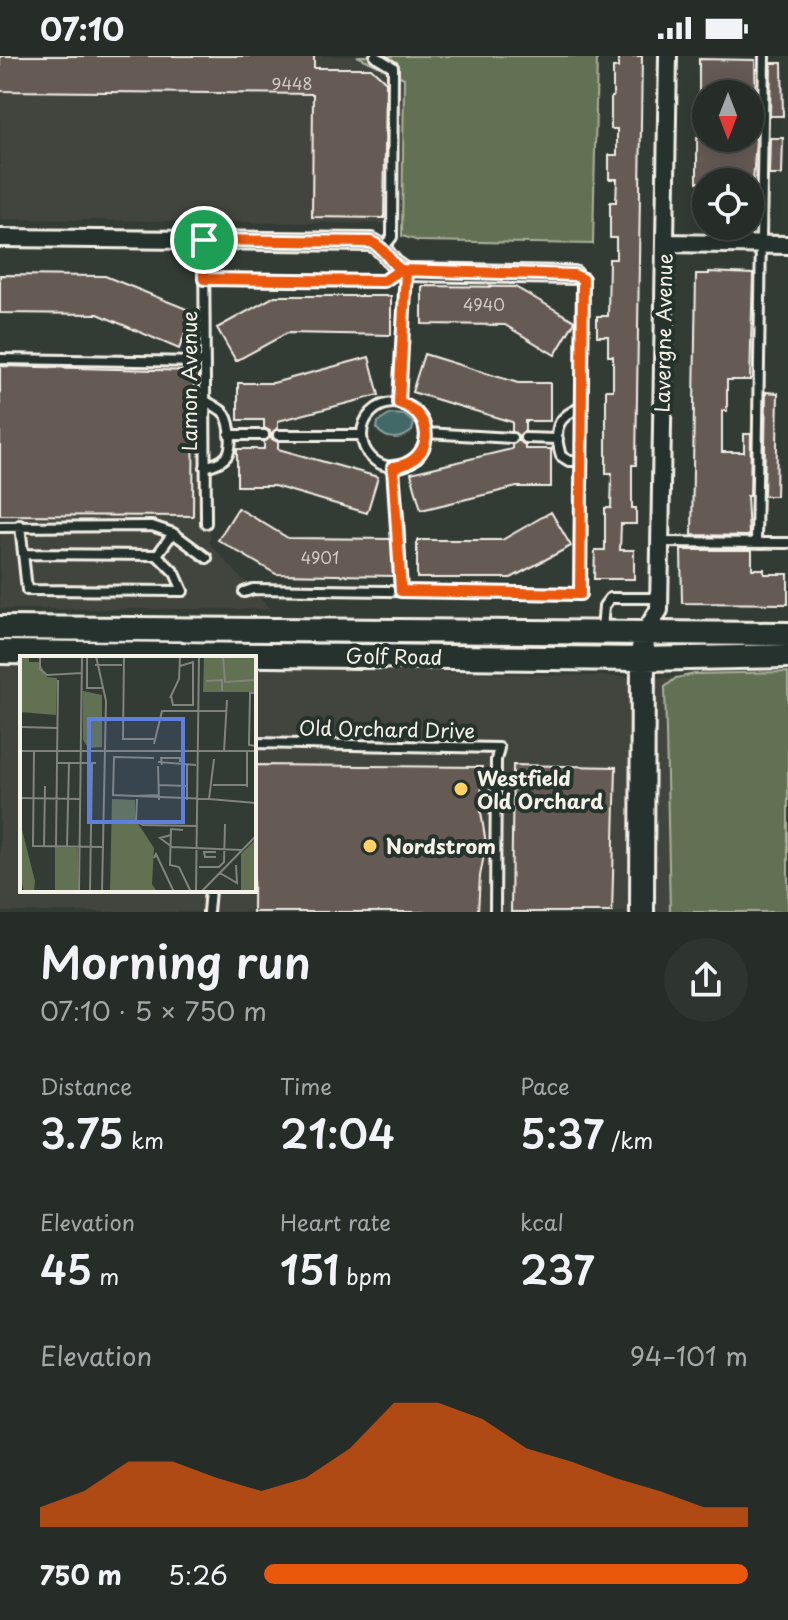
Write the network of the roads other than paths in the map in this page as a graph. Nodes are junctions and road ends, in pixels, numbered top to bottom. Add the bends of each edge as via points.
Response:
1 (375, 56) edge
2 (668, 56) edge
3 (764, 56) edge
4 (0, 238) edge
5 (204, 240) junction
6 (665, 243) junction
7 (761, 245) junction
8 (788, 245) edge
9 (383, 248) junction
10 (403, 271) junction
11 (574, 275) joint
12 (204, 279) junction
13 (0, 359) edge
14 (205, 362) junction
15 (205, 400) junction
16 (399, 403) junction
17 (582, 407) junction
18 (426, 433) junction
19 (229, 435) junction
20 (264, 435) dead end
21 (278, 435) dead end
22 (362, 435) junction
23 (512, 438) dead end
24 (525, 438) dead end
25 (558, 439) junction
26 (582, 461) junction
27 (205, 467) junction
28 (393, 467) junction
29 (206, 523) dead end
30 (20, 525) junction
31 (0, 527) edge
32 (173, 533) junction
33 (660, 542) junction
34 (756, 543) junction
35 (788, 543) edge
36 (23, 554) junction
37 (157, 555) junction
38 (207, 558) dead end
39 (401, 591) junction
40 (244, 592) dead end
41 (659, 604) junction
42 (0, 628) edge
43 (227, 631) junction
44 (602, 634) junction
45 (681, 634) junction
46 (788, 634) edge
47 (643, 635) junction
48 (0, 652) edge
49 (233, 656) edge
50 (256, 656) edge
51 (788, 656) edge
52 (643, 659) junction
53 (256, 743) edge
54 (210, 892) edge
55 (208, 912) edge
56 (495, 912) edge
57 (642, 912) edge

1 - 9 lane via 393,67 392,237
2 - 6 street, Lavergne Avenue
3 - 7 lane
4 - 5 street
5 - 9 street via 362,241
5 - 12 lane, Lamon Avenue
6 - 7 street
6 - 33 street, Lavergne Avenue
7 - 8 street
7 - 34 lane
9 - 10 street
10 - 11 street
10 - 12 lane via 384,281
10 - 16 lane
11 - 17 lane via 583,279
12 - 14 lane, Lamon Avenue
13 - 14 lane
14 - 15 lane, Lamon Avenue
15 - 19 lane via 224,412
15 - 27 lane, Lamon Avenue
16 - 18 lane via 415,410
16 - 22 lane via 373,411
17 - 25 lane via 559,420
17 - 26 lane
18 - 23 lane
18 - 28 lane via 417,457
19 - 20 lane
19 - 27 lane via 228,454
21 - 22 lane
22 - 28 lane via 368,454
24 - 25 lane
25 - 26 lane via 561,456
26 - 39 lane via 580,594
27 - 29 lane, Lamon Avenue
28 - 39 lane
30 - 31 lane
30 - 32 lane via 152,526
30 - 36 lane
32 - 37 lane
32 - 38 lane
33 - 34 lane
33 - 41 street, Lavergne Avenue
34 - 35 lane
36 - 37 lane
36 - 37 lane via 27,590 183,591 175,573
39 - 40 lane
41 - 44 lane via 608,599
41 - 45 street
41 - 47 street
42 - 43 main road, Golf Road
43 - 44 main road, Golf Road
43 - 49 lane
44 - 47 main road, Golf Road
45 - 46 main road, Golf Road
45 - 47 main road, Golf Road
47 - 52 main road
48 - 49 main road, Golf Road
50 - 52 main road, Golf Road
51 - 52 main road, Golf Road
52 - 57 main road
53 - 56 lane, Old Orchard Drive via 499,748
54 - 55 lane

